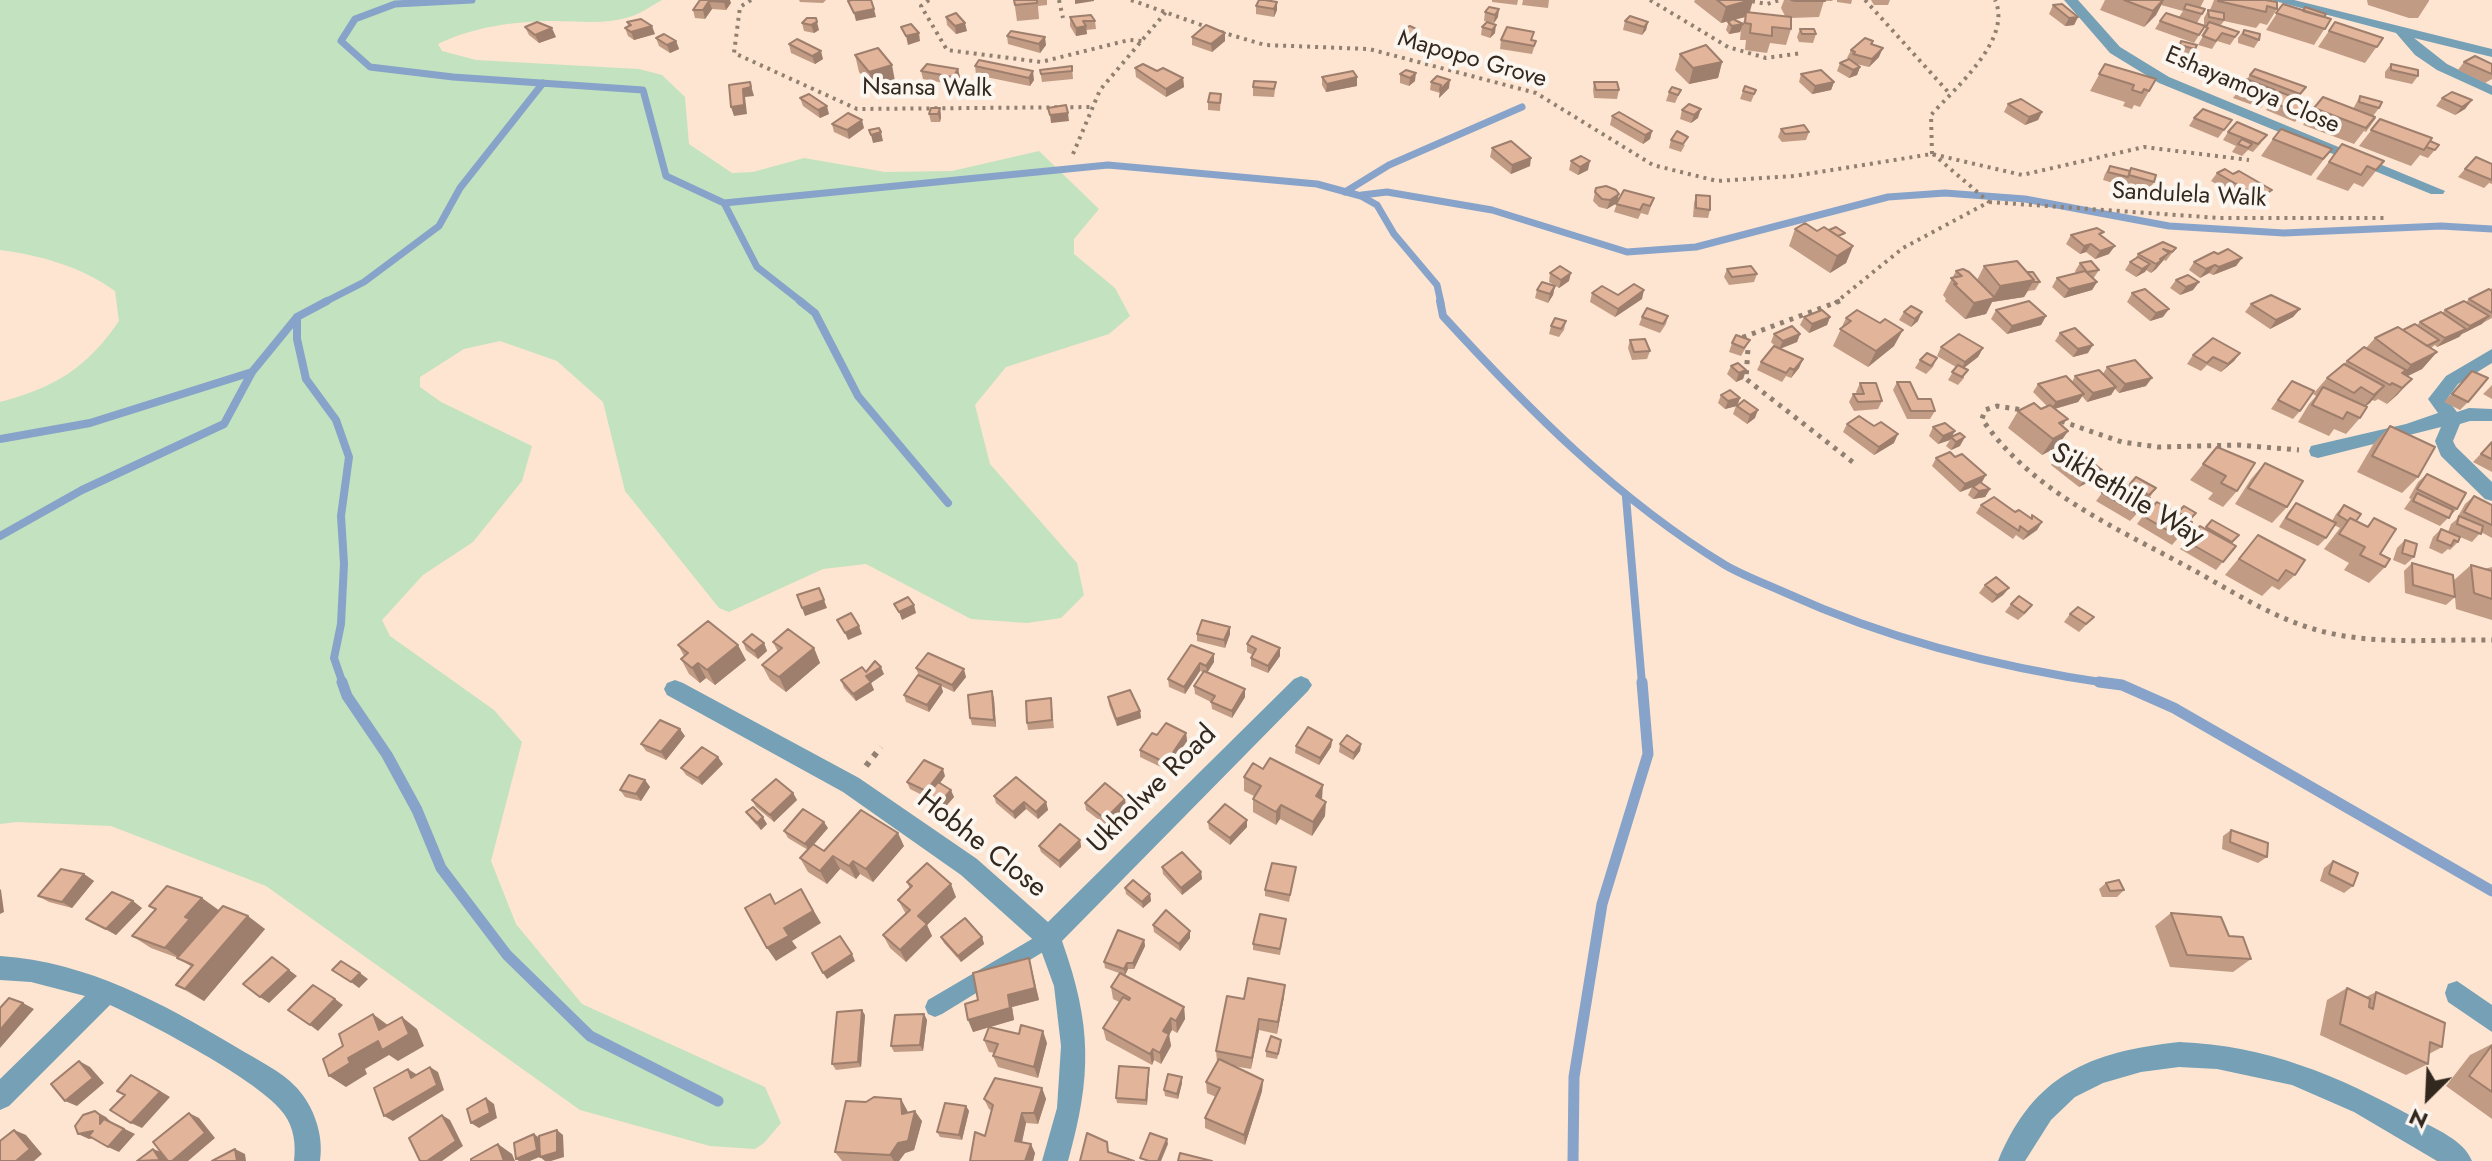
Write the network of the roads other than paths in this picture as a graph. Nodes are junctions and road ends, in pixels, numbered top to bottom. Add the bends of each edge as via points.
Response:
1 (2071, 0) edge
2 (2278, 0) edge
3 (2321, 5) edge
4 (2401, 31) junction
5 (2492, 53) edge
6 (2492, 91) edge
7 (2437, 191) dead end
8 (2492, 355) edge
9 (2492, 415) edge
10 (2453, 420) junction
11 (2318, 451) road end
12 (2463, 465) junction
13 (2492, 480) edge
14 (2492, 494) edge
15 (1301, 685) dead end
16 (675, 689) dead end
17 (1049, 938) junction
18 (0, 968) edge
19 (106, 992) junction
20 (2457, 993) dead end
21 (935, 1007) dead end
22 (2492, 1020) edge
23 (0, 1097) edge
24 (307, 1161) edge
25 (1055, 1161) edge
26 (2011, 1161) edge
27 (2459, 1161) edge

1 - 7 street, Eshayamoya Close via 2115,50 2164,80
2 - 3 street
3 - 4 street
4 - 5 street
4 - 6 street via 2430,62
8 - 10 street via 2452,380 2437,399
9 - 10 street
10 - 11 street via 2433,420
10 - 12 street via 2444,441
12 - 13 street
12 - 14 street
15 - 17 street, Ukholwe Road
16 - 17 street, Hobhe Close via 851,785 969,867
17 - 21 lane
17 - 25 street, Hobhe Close via 1066,986 1074,1046 1070,1108
18 - 19 street via 56,976
19 - 23 street
19 - 24 street via 189,1033 280,1090 302,1116 310,1148
20 - 22 street
26 - 27 street via 2024,1134 2057,1094 2122,1063 2196,1054 2245,1059 2359,1099

